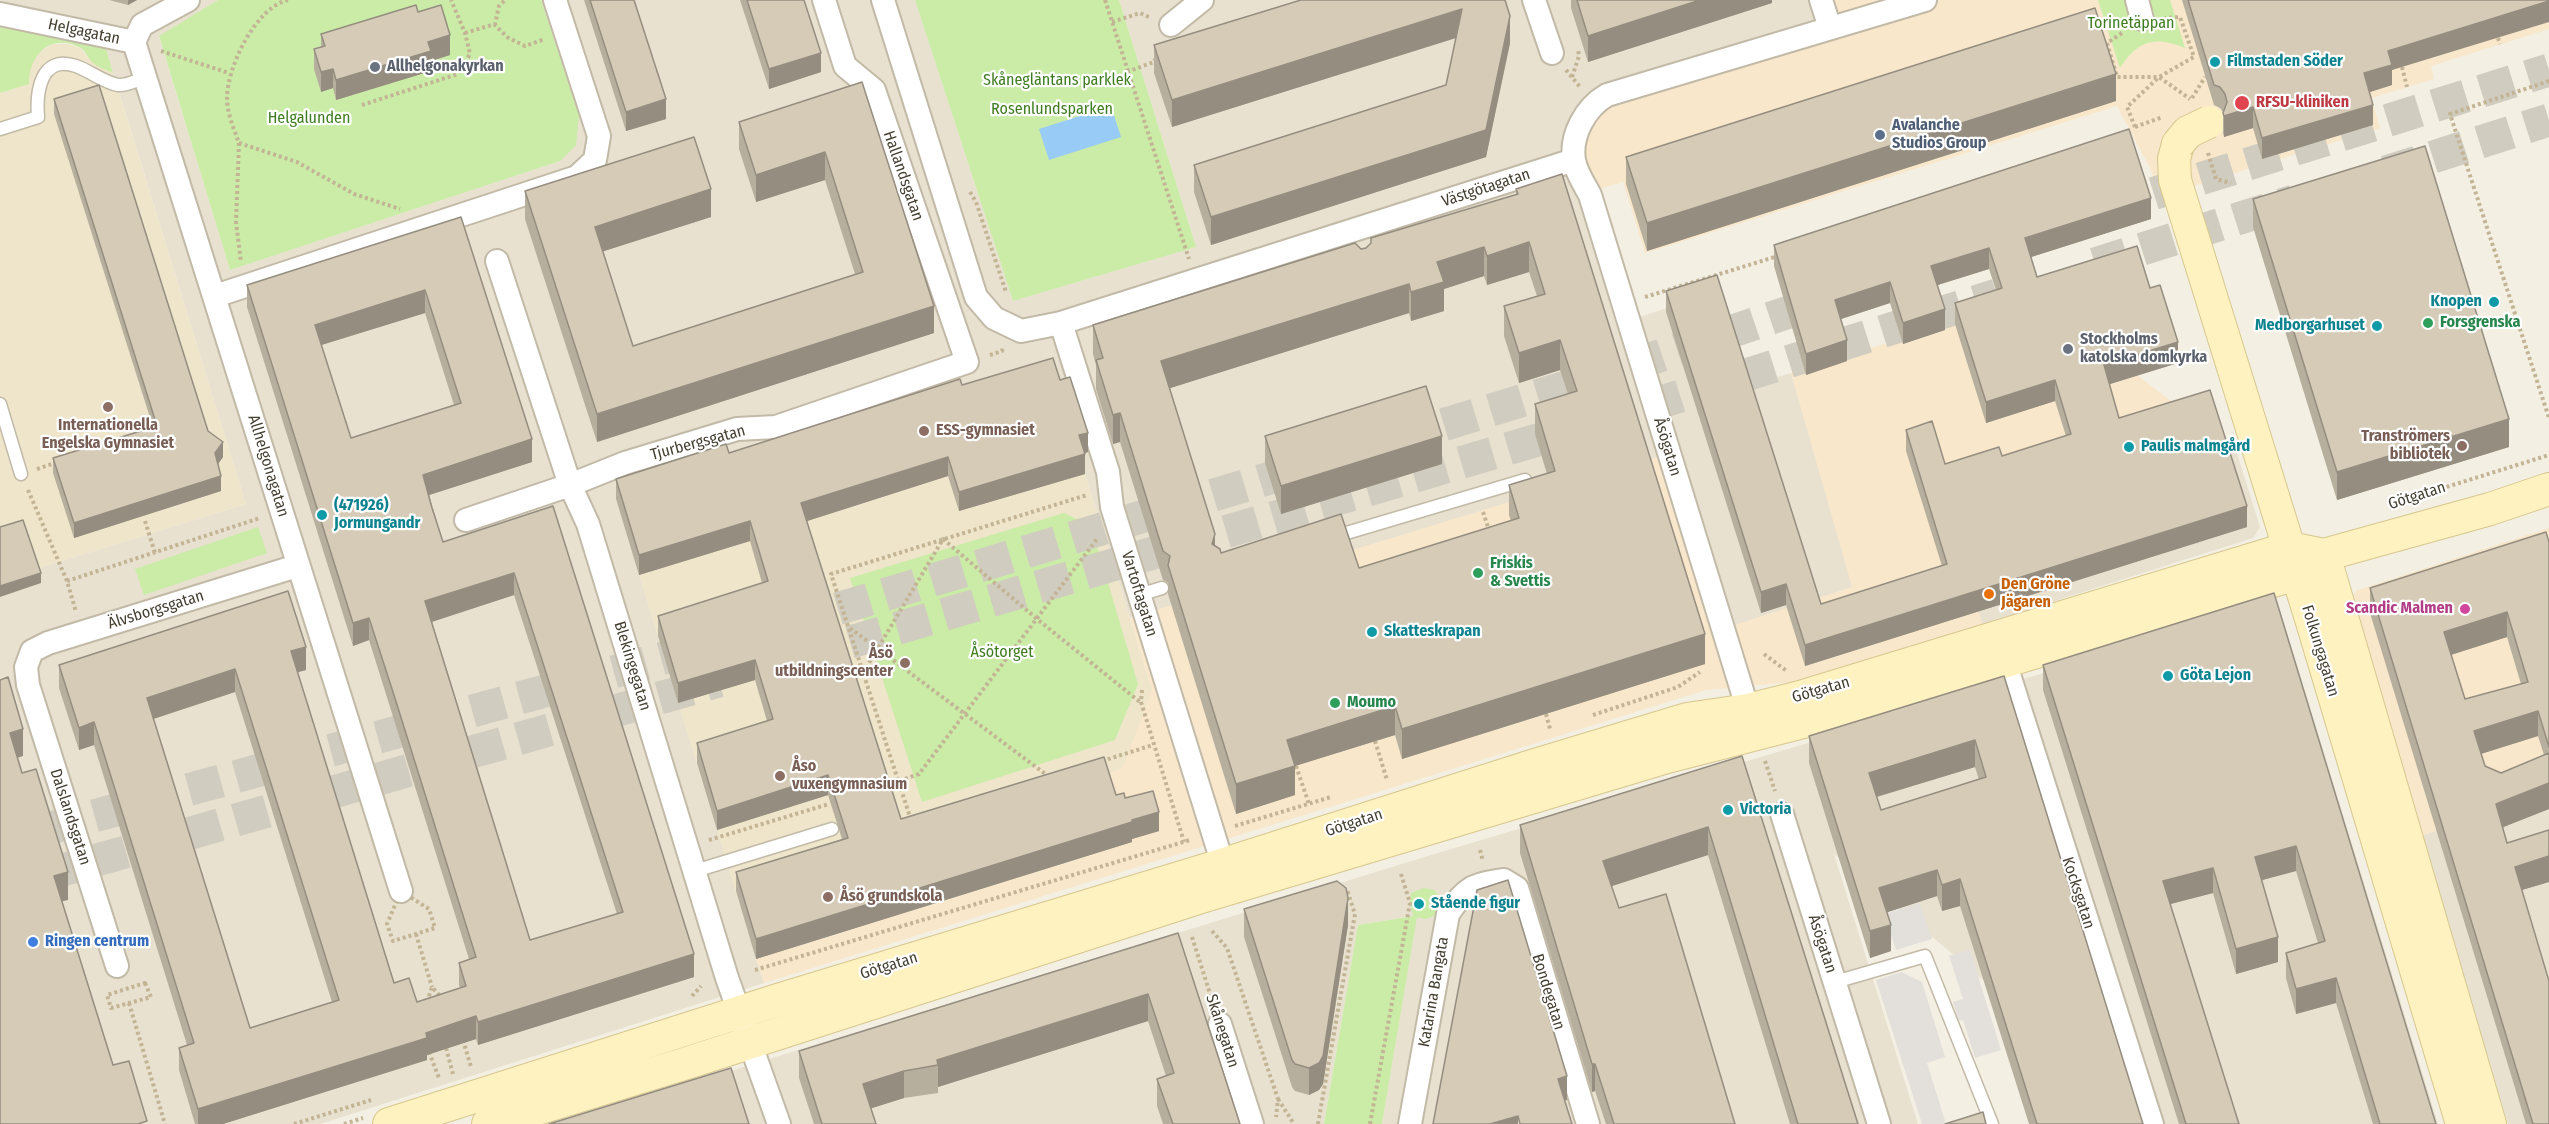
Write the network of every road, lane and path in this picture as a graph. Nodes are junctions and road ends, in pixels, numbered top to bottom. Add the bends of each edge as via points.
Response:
1 (188, 0) edge
2 (288, 0) edge
3 (451, 0) edge
4 (505, 0) edge
5 (555, 0) edge
6 (824, 0) edge
7 (883, 0) edge
8 (1105, 0) edge
9 (1202, 0) edge
10 (1534, 0) edge
11 (1821, 0) edge
12 (1925, 0) edge
13 (276, 1) edge
14 (0, 14) edge
15 (2180, 17) dead end
16 (494, 24) junction
17 (1172, 25) dead end
18 (1830, 28) junction
19 (465, 33) junction
20 (551, 37) dead end
21 (2498, 38) edge
22 (134, 42) junction
23 (2107, 43) edge
24 (2500, 44) edge
25 (1552, 53) joint
26 (2402, 67) edge
27 (229, 73) junction
28 (2159, 77) junction
29 (145, 78) junction
30 (2549, 81) edge
31 (2407, 87) dead end
32 (1594, 103) junction
33 (362, 105) dead end
34 (2135, 126) dead end
35 (2199, 128) junction
36 (0, 129) edge
37 (239, 143) junction
38 (1574, 160) junction
39 (2231, 183) dead end
40 (441, 222) junction
41 (1783, 254) edge
42 (497, 261) dead end
43 (1197, 280) junction
44 (244, 286) junction
45 (215, 296) junction
46 (1624, 304) junction
47 (1061, 323) junction
48 (1007, 325) junction
49 (967, 362) junction
50 (0, 404) edge
51 (2549, 418) edge
52 (2549, 455) edge
53 (65, 460) edge
54 (21, 474) junction
55 (1525, 480) edge
56 (570, 485) junction
57 (1477, 494) junction
58 (2548, 494) edge
59 (1087, 495) dead end
60 (2390, 505) dead end
61 (282, 511) junction
62 (466, 520) dead end
63 (146, 521) edge
64 (1490, 534) edge
65 (1100, 536) dead end
66 (943, 539) junction
67 (1320, 540) edge
68 (155, 552) junction
69 (2324, 555) junction
70 (2293, 561) junction
71 (297, 566) junction
72 (67, 581) junction
73 (1162, 588) edge
74 (1139, 595) junction
75 (1037, 619) junction
76 (849, 627) junction
77 (82, 632) junction
78 (877, 650) junction
79 (2005, 662) junction
80 (26, 667) joint
81 (863, 673) junction
82 (965, 714) junction
83 (1546, 714) edge
84 (1550, 729) dead end
85 (1756, 736) junction
86 (1375, 741) edge
87 (1153, 745) junction
88 (1096, 763) edge
89 (1296, 766) edge
90 (1387, 780) dead end
91 (898, 782) junction
92 (1040, 782) edge
93 (888, 785) edge
94 (829, 804) edge
95 (1309, 804) dead end
96 (1782, 814) joint
97 (912, 824) edge
98 (832, 829) dead end
99 (687, 847) junction
100 (1223, 865) junction
101 (694, 871) junction
102 (1401, 874) dead end
103 (1489, 882) joint
104 (1347, 890) edge
105 (401, 891) dead end
106 (429, 909) dead end
107 (387, 924) dead end
108 (1212, 931) dead end
109 (417, 934) junction
110 (1192, 937) dead end
111 (117, 966) dead end
112 (755, 970) dead end
113 (1834, 982) junction
114 (432, 987) junction
115 (129, 1003) junction
116 (447, 1004) edge
117 (426, 1005) edge
118 (740, 1012) junction
119 (1220, 1024) joint
120 (461, 1033) edge
121 (751, 1041) junction
122 (426, 1044) edge
123 (446, 1048) edge
124 (472, 1068) dead end
125 (453, 1074) dead end
126 (439, 1079) dead end
127 (1278, 1098) junction
128 (165, 1124) edge
129 (389, 1124) edge
130 (488, 1124) edge
131 (779, 1124) edge
132 (1252, 1124) edge
133 (1276, 1124) edge
134 (1294, 1124) edge
135 (1318, 1124) edge
136 (1370, 1124) edge
137 (1410, 1124) edge
138 (1588, 1124) edge
139 (1879, 1124) edge
140 (1992, 1124) edge
141 (2152, 1124) edge
142 (2462, 1124) edge
143 (2490, 1124) edge

1 - 22 street, Helgagatan via 142,25
2 - 13 path
3 - 19 path
4 - 16 path
5 - 40 street via 599,136 594,160 577,177
6 - 49 street, Hallandsgatan via 845,66 874,90
7 - 48 street, Hallandsgatan via 976,297 994,318
8 - 43 path
9 - 17 street
10 - 25 street
11 - 18 street
12 - 18 street
13 - 27 path via 253,27
14 - 22 street, Helgagatan
15 - 28 path via 2194,57
16 - 19 path
16 - 20 path via 507,37 525,46
18 - 32 street via 1607,95
19 - 33 path via 470,54 458,74
21 - 24 path
22 - 27 path
22 - 29 street, Allhelgonagatan
23 - 28 path via 2117,76
25 - 32 path
26 - 31 path
27 - 37 path via 226,99
28 - 34 path via 2127,107
28 - 35 path via 2192,100
29 - 36 lane via 120,85 76,66 55,65 44,73 36,96 38,117
29 - 45 street, Allhelgonagatan
30 - 51 path via 2450,114
32 - 38 street via 1578,129
35 - 39 path via 2216,179
35 - 70 street, Folkungagatan via 2174,159 2175,180
37 - 40 path via 297,162 354,194
37 - 44 path via 236,222
38 - 43 street, Västgötagatan via 1352,236
38 - 46 street, Åsögatan via 1590,195
40 - 44 street
41 - 46 path
42 - 56 street, Blekingegatan
43 - 47 street, Västgötagatan
44 - 45 street
45 - 61 street, Allhelgonagatan
46 - 85 street, Åsögatan
47 - 48 street, Västgötagatan via 1021,331
47 - 74 street, Vartoftagatan via 1108,472 1112,507
48 - 49 path via 1002,351
49 - 56 street, Tjurbergsgatan via 776,427 737,429 609,468
50 - 54 lane
52 - 60 path, Götgatan
53 - 54 path
54 - 72 path
55 - 57 lane
56 - 62 street, Tjurbergsgatan
56 - 99 street, Blekingegatan via 588,524
57 - 64 path
57 - 67 lane
58 - 69 street, Götgatan
59 - 66 path
61 - 68 path
61 - 71 street, Allhelgonagatan
63 - 68 path
65 - 75 path
66 - 75 path
66 - 76 path via 831,574
66 - 78 path
68 - 72 path
69 - 70 street, Götgatan
69 - 143 street, Folkungagatan
70 - 79 street, Götgatan
70 - 85 street, Götgatan via 1800,697
70 - 142 street, Folkungagatan
71 - 77 street, Älvsborgsgatan
71 - 105 street, Allhelgonagatan
72 - 77 path
73 - 74 lane
74 - 100 street, Vartoftagatan
75 - 82 path
75 - 87 path via 1141,702
76 - 78 path
76 - 81 path
77 - 80 street, Älvsborgsgatan via 32,651
78 - 81 path
78 - 82 path
79 - 85 street, Götgatan
79 - 141 street, Kocksgatan
80 - 111 street, Dalslandsgatan via 28,685
81 - 91 path
82 - 91 path via 919,774
82 - 92 path via 1051,778
83 - 84 path
85 - 96 path
85 - 100 street, Götgatan via 1687,719
85 - 121 street, Götgatan via 1607,775 1192,899
86 - 90 path
87 - 88 path
87 - 112 path, Götgatan via 1184,842
89 - 95 path
91 - 93 path
91 - 97 path
94 - 99 path
96 - 113 street, Åsögatan
98 - 101 lane
99 - 101 street, Blekingegatan
100 - 118 street, Götgatan
101 - 118 street, Blekingegatan
102 - 136 path via 1410,903
103 - 137 street, Katarina Bangata via 1461,894 1448,914
103 - 138 street, Bondegatan via 1504,880 1517,888
104 - 135 path via 1355,914
106 - 109 path via 435,928
107 - 109 path via 393,941
108 - 127 path, Skånegatan via 1227,948
109 - 114 path
110 - 119 path, Skånegatan
113 - 139 street, Åsögatan
113 - 140 lane via 1925,956
114 - 116 path
114 - 117 path
115 - 115 path via 111,1008 107,995 146,983 151,997
115 - 128 path
118 - 121 street, Blekingegatan
118 - 129 street, Götgatan
119 - 132 street, Skånegatan
120 - 124 path
121 - 130 street, Götgatan
121 - 131 street, Blekingegatan
122 - 126 path
123 - 125 path
127 - 133 path, Skånegatan
127 - 134 path, Skånegatan

